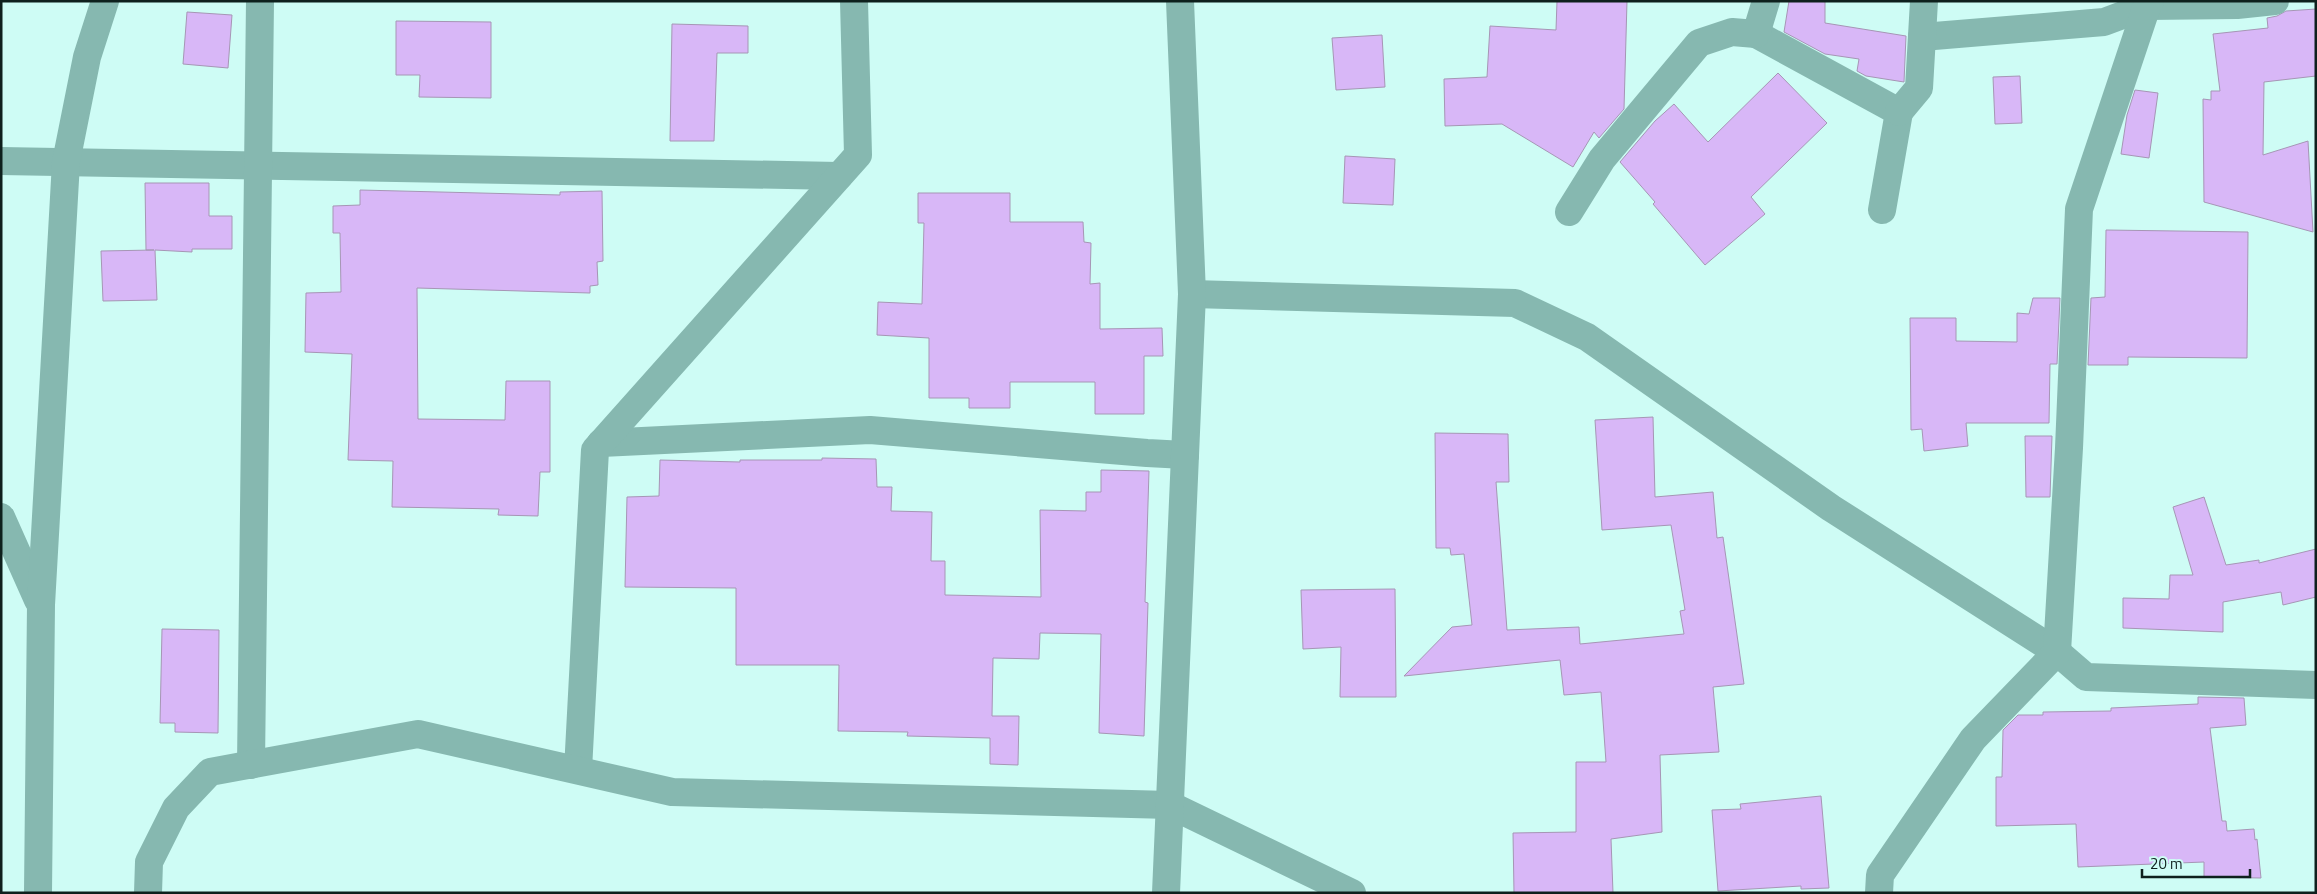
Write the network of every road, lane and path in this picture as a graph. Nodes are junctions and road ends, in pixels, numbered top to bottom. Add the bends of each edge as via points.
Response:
1 (106, 1) edge
2 (260, 1) edge
3 (854, 1) edge
4 (1180, 1) edge
5 (1766, 1) edge
6 (1924, 1) edge
7 (2275, 1) edge
8 (2148, 4) edge
9 (1756, 34) junction
10 (1922, 36) junction
11 (1899, 112) junction
12 (1, 161) edge
13 (66, 162) junction
14 (258, 166) junction
15 (839, 176) junction
16 (1882, 210) dead end
17 (1569, 212) dead end
18 (1192, 294) junction
19 (601, 443) junction
20 (1185, 455) junction
21 (1, 517) edge
22 (41, 605) junction
23 (2057, 652) junction
24 (2316, 685) edge
25 (251, 765) junction
26 (578, 770) junction
27 (1170, 805) junction
28 (38, 893) edge
29 (148, 893) edge
30 (1166, 893) edge
31 (1352, 893) edge
32 (1879, 893) edge

1 - 13 street via 87,57
2 - 14 street
3 - 15 street via 858,155
4 - 18 street
5 - 9 street
6 - 10 street
7 - 8 street via 2237,5
8 - 10 street via 2104,22
8 - 23 street via 2079,209
9 - 11 street
9 - 17 street via 1732,32 1699,43 1602,159
10 - 11 street via 1919,88
11 - 16 street
12 - 13 street
13 - 14 street
13 - 22 street
14 - 15 street
14 - 25 street
15 - 19 street
18 - 20 street
18 - 23 street via 1515,303 1587,337 1831,508
19 - 20 street via 870,430
19 - 26 street via 595,450
20 - 27 street
21 - 22 street
22 - 28 street
23 - 24 street via 2086,677
23 - 32 street via 1972,739 1880,875
25 - 26 street via 418,734
25 - 29 street via 210,772 176,808 149,862
26 - 27 street via 672,792
27 - 30 street
27 - 31 street

